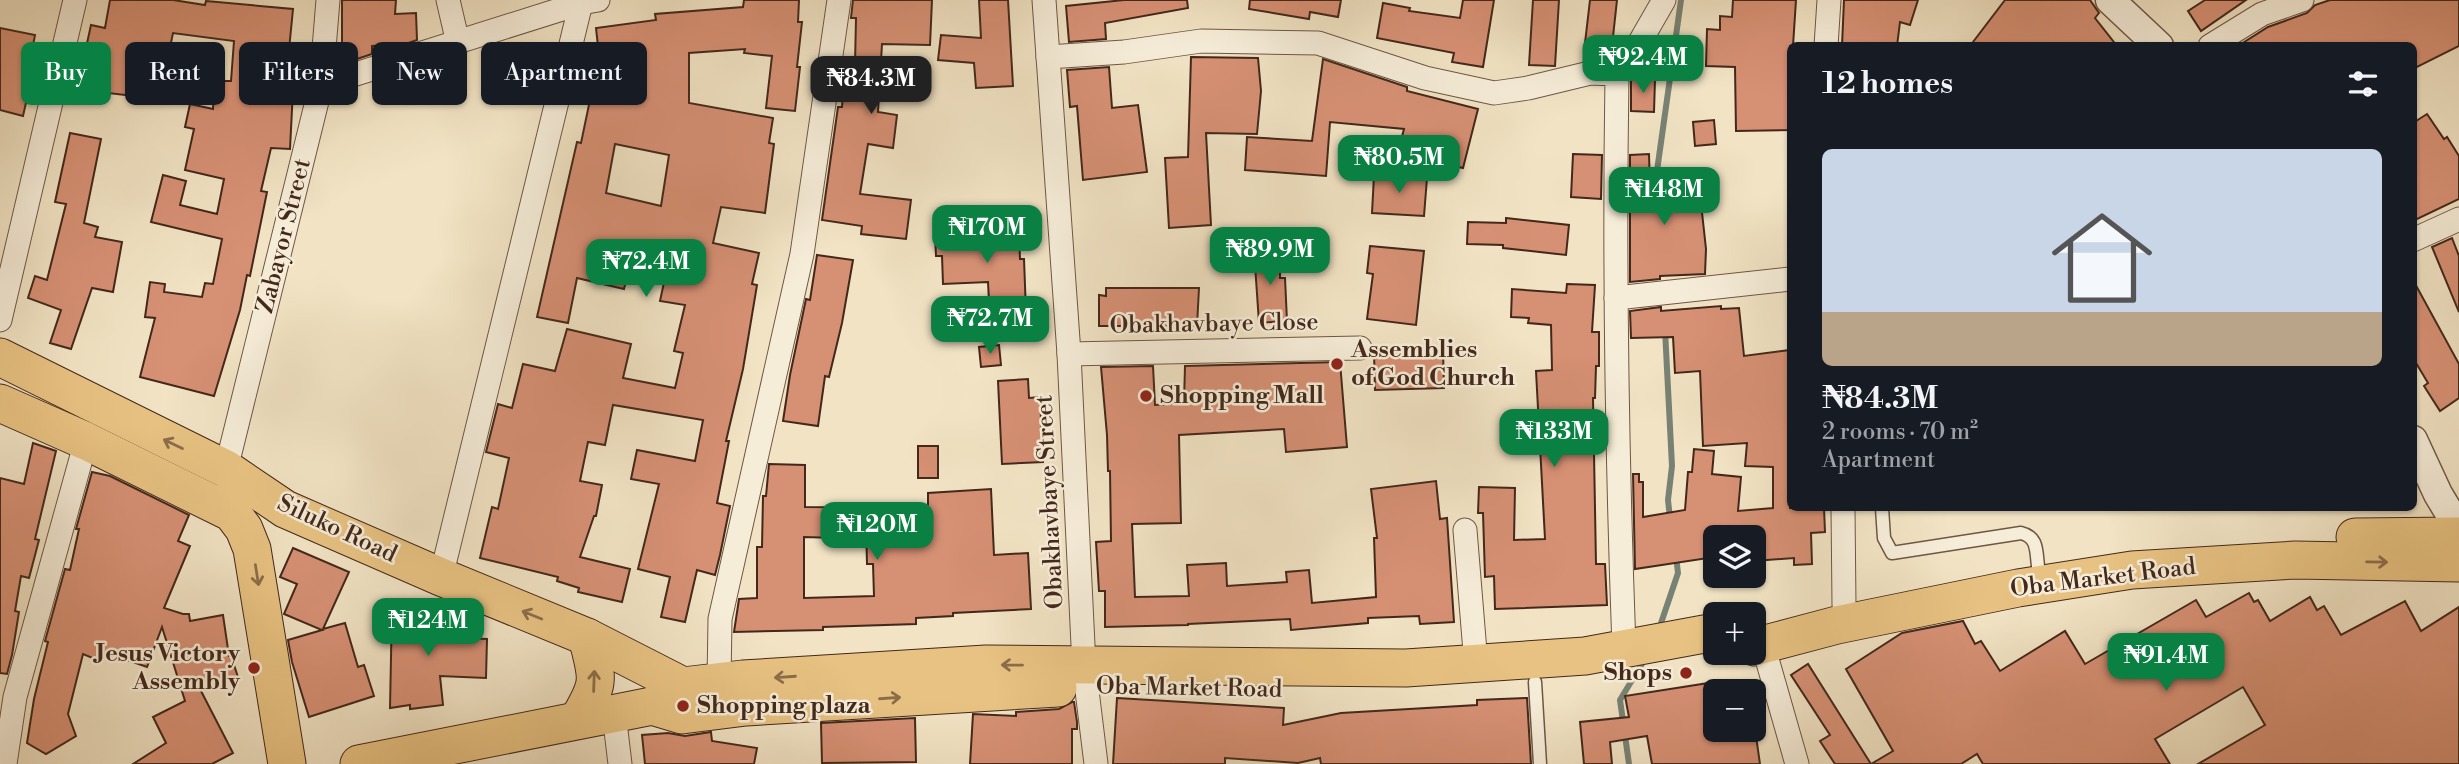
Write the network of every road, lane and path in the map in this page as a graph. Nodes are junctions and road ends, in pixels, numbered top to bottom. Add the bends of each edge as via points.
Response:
1 (75, 0) edge
2 (328, 0) edge
3 (448, 0) edge
4 (839, 0) edge
5 (1044, 0) edge
6 (1664, 0) edge
7 (1829, 0) edge
8 (2302, 0) edge
9 (590, 1) edge
10 (2118, 2) edge
11 (325, 42) edge
12 (458, 42) edge
13 (461, 42) edge
14 (1826, 42) edge
15 (2155, 42) edge
16 (2216, 42) edge
17 (1048, 57) junction
18 (1617, 74) junction
19 (316, 105) edge
20 (2459, 219) edge
21 (2417, 238) edge
22 (1787, 279) edge
23 (1616, 298) junction
24 (0, 320) edge
25 (1360, 348) dead end
26 (1069, 354) junction
27 (0, 357) edge
28 (0, 403) edge
29 (86, 441) junction
30 (2417, 449) edge
31 (226, 469) junction
32 (1843, 511) edge
33 (1882, 511) edge
34 (2459, 529) edge
35 (1465, 530) dead end
36 (2459, 536) edge
37 (2459, 563) edge
38 (2038, 566) junction
39 (441, 577) junction
40 (1844, 605) junction
41 (1703, 635) edge
42 (1766, 635) edge
43 (587, 637) junction
44 (1766, 637) edge
45 (1624, 648) junction
46 (1703, 657) edge
47 (1476, 664) junction
48 (1765, 665) edge
49 (1085, 676) junction
50 (719, 682) junction
51 (1535, 682) junction
52 (682, 686) junction
53 (652, 706) junction
54 (614, 714) junction
55 (578, 720) junction
56 (5, 764) edge
57 (287, 764) edge
58 (359, 764) edge
59 (620, 764) edge
60 (1096, 764) edge
61 (1540, 764) edge
62 (1797, 764) edge

1 - 24 street
2 - 11 street, Zabayor Street
3 - 12 street
4 - 50 street via 802,254 720,619
5 - 17 street, Obakhavbaye Street
6 - 18 street
7 - 14 street
8 - 16 street via 2262,14
9 - 13 street
9 - 39 street
10 - 15 street
17 - 18 street via 1201,41 1318,43 1425,78 1494,93 1590,73
17 - 26 street, Obakhavbaye Street
18 - 23 street
19 - 31 street, Zabayor Street
20 - 21 street
22 - 23 street
23 - 45 street
25 - 26 street, Obakhavbaye Close
26 - 49 street, Obakhavbaye Street
31 -> 27 main road, Siluko Road
28 - 29 main road
29 - 56 street via 15,697
29 -> 57 main road via 232,513 244,529 253,549
30 - 34 street
31 - 39 main road, Siluko Road via 285,509
32 - 40 street
33 - 38 lane via 1884,538 1892,553 2021,533 2034,541
35 - 47 street
36 - 38 main road, Oba Market Road via 2286,538 2126,551
44 -> 37 main road, Oba Market Road via 2018,587 2132,570 2295,560
38 - 40 main road, Oba Market Road
43 -> 39 main road, Siluko Road
40 - 42 main road, Oba Market Road
41 - 45 main road, Oba Market Road
43 - 52 main road, Siluko Road
55 -> 43 main road via 594,694 597,676
45 - 47 main road, Oba Market Road via 1585,656
46 - 51 main road, Oba Market Road
47 - 49 main road, Oba Market Road
48 - 62 street
49 -> 50 main road, Oba Market Road via 986,664
49 - 51 main road, Oba Market Road via 1406,691
53 -> 49 main road, Oba Market Road via 682,715
49 - 60 street, Obakhavbaye Street
50 - 52 main road, Oba Market Road
51 - 61 lane
52 - 53 main road
53 - 54 main road
54 - 55 main road
54 - 59 street
55 - 58 main road

